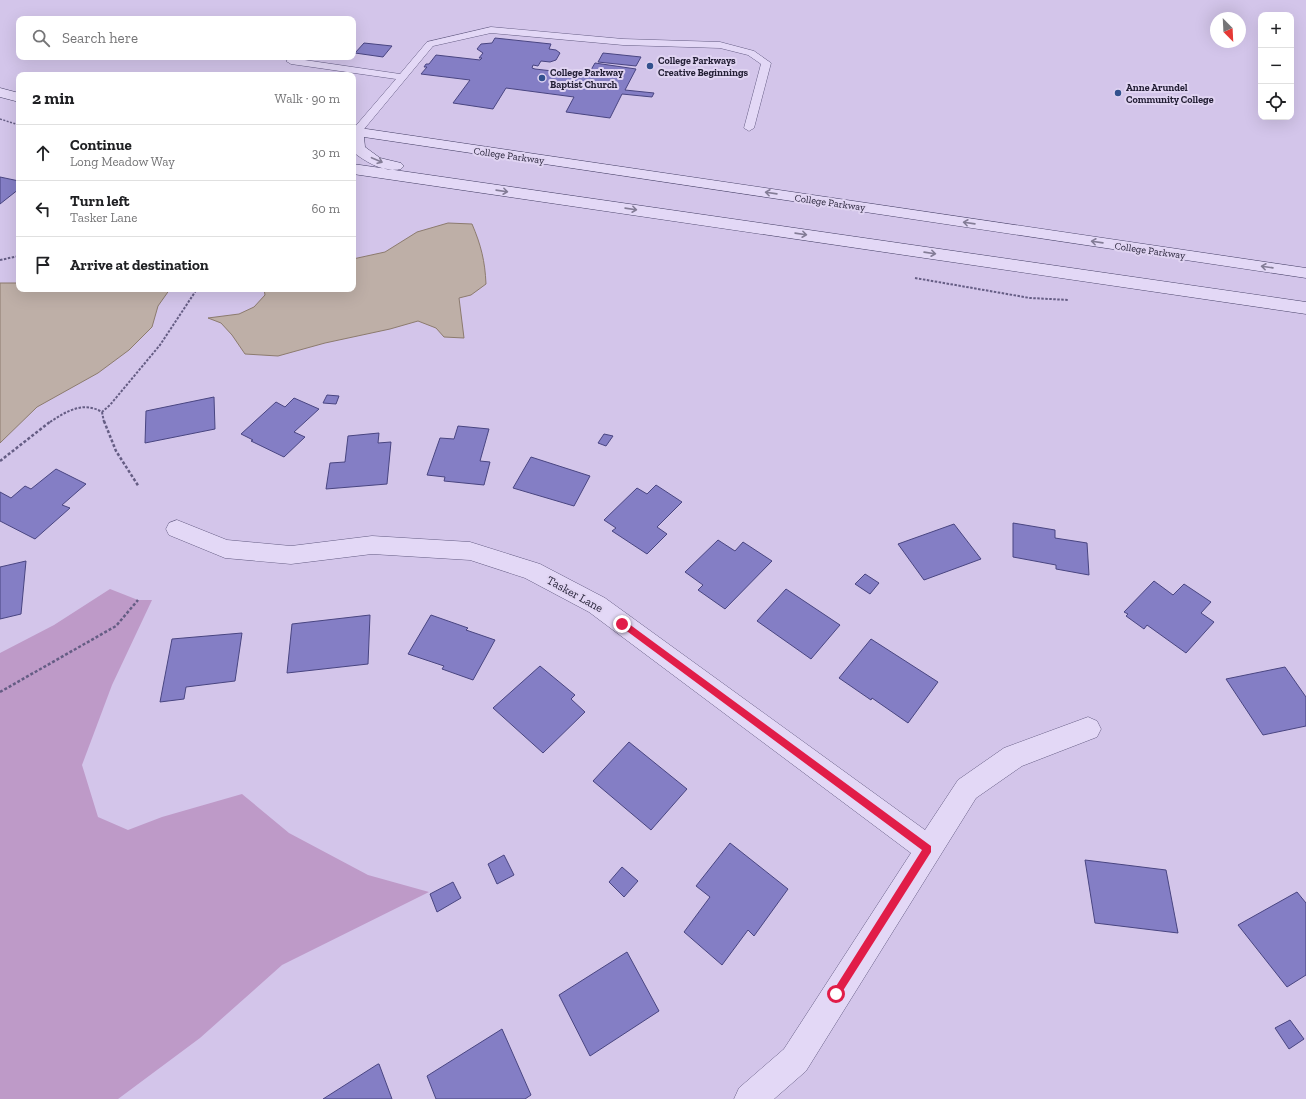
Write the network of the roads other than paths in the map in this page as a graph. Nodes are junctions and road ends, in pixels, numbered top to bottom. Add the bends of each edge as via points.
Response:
1 (291, 61) dead end
2 (402, 77) junction
3 (0, 88) edge
4 (16, 89) edge
5 (0, 92) edge
6 (16, 97) edge
7 (749, 128) dead end
8 (356, 130) edge
9 (356, 132) edge
10 (356, 140) edge
11 (356, 169) edge
12 (484, 188) junction
13 (1306, 273) edge
14 (1306, 308) edge
15 (177, 529) dead end
16 (1088, 728) dead end
17 (928, 849) junction
18 (750, 1099) edge

1 - 2 lane
2 - 7 lane via 430,44 491,30 623,42 720,45 751,53 766,63
2 - 8 lane
3 - 4 main road
5 - 6 main road
13 -> 9 main road, College Parkway
10 -> 12 main road via 358,149 376,161
11 - 12 main road
12 -> 14 main road
15 - 17 main road, Tasker Lane via 225,549 291,555 372,545 470,551 532,571 597,605
16 - 17 main road via 1013,757 967,789
17 - 18 main road via 795,1060

